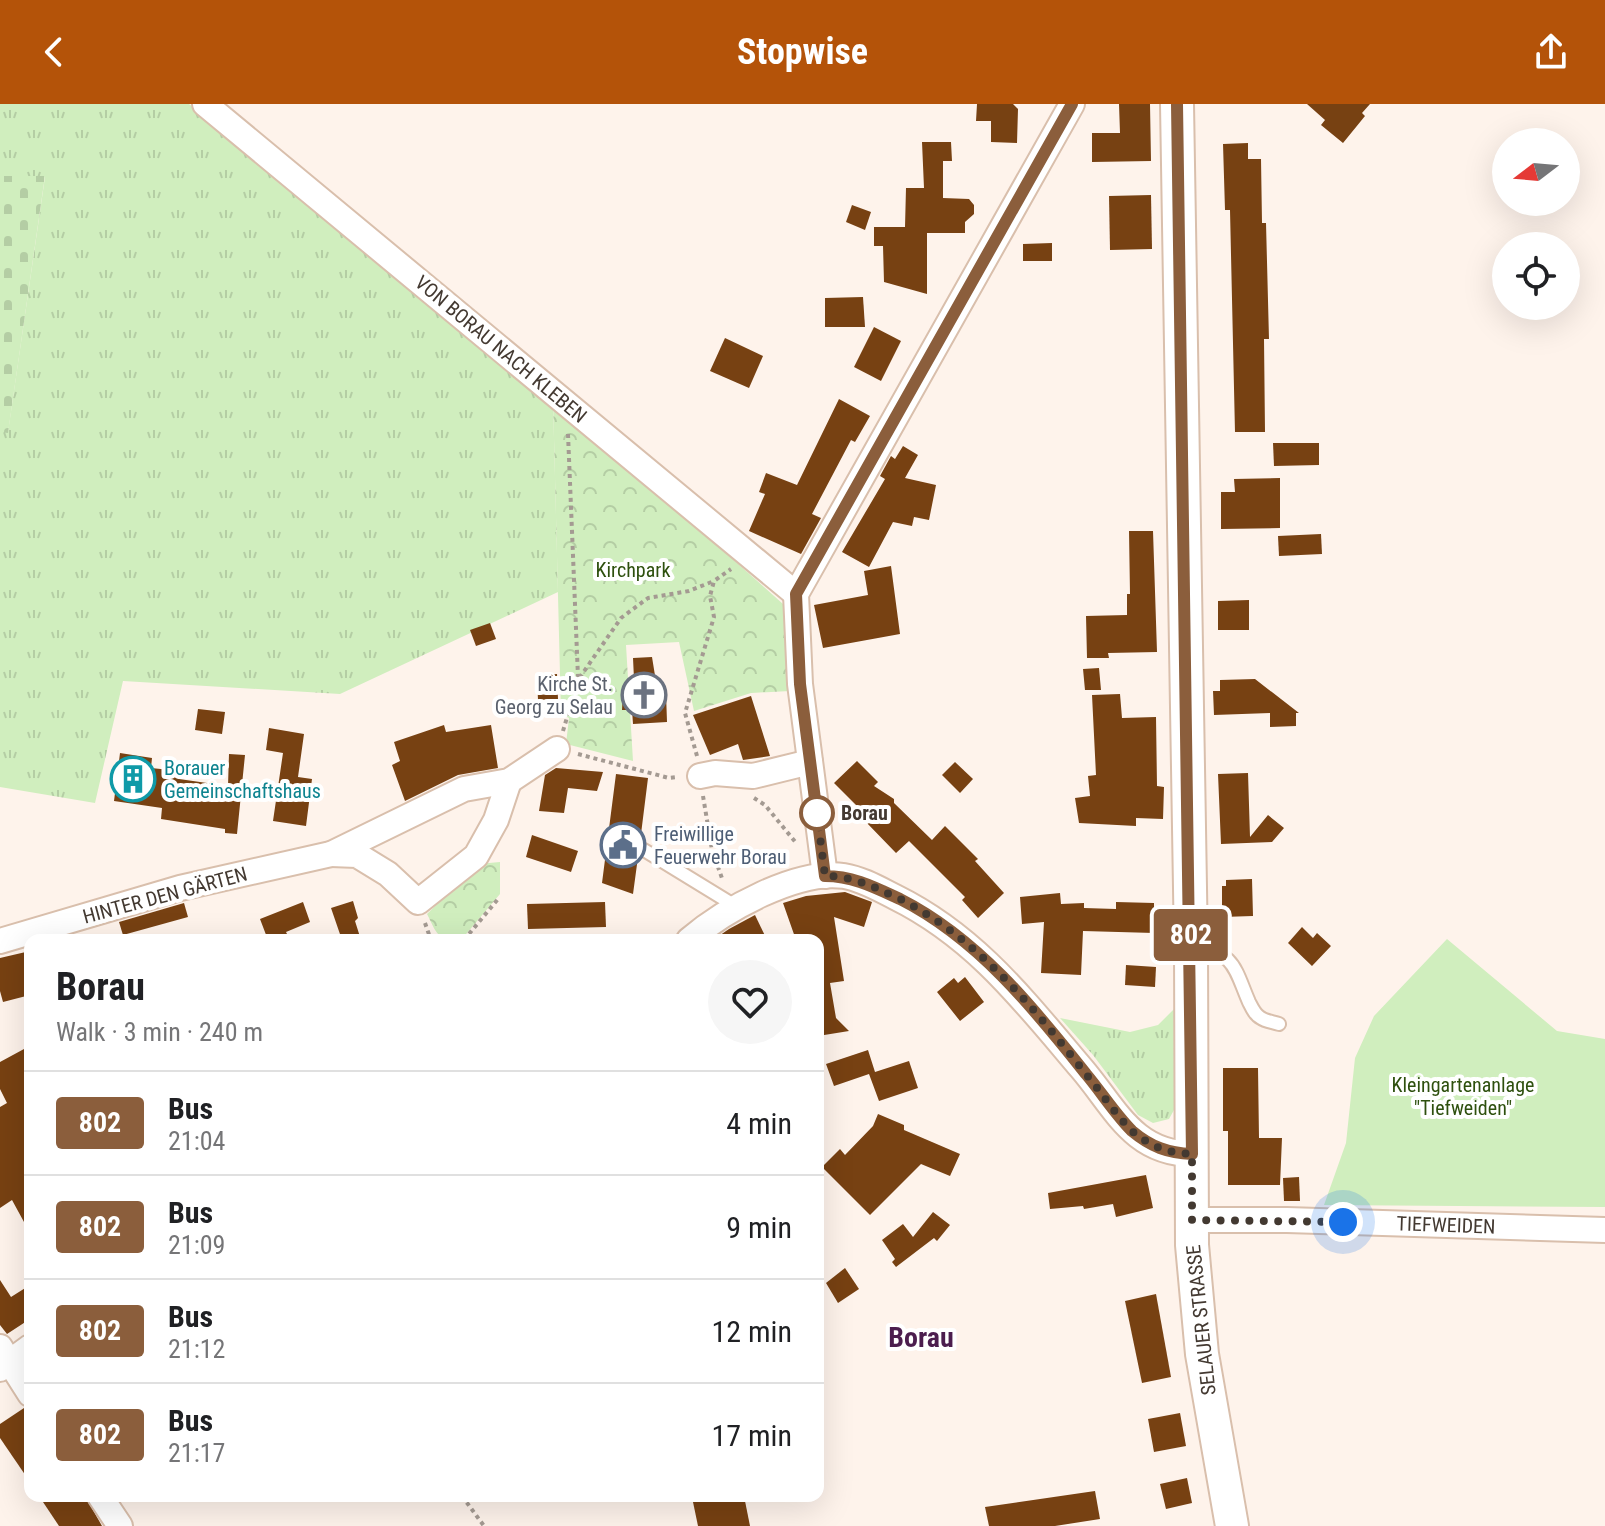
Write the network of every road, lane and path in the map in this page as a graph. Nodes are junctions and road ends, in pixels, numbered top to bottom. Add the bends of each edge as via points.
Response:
1 (205, 104) edge
2 (1072, 104) edge
3 (1177, 104) edge
4 (567, 403) junction
5 (749, 556) junction
6 (714, 581) junction
7 (796, 594) junction
8 (578, 680) junction
9 (557, 749) junction
10 (810, 762) junction
11 (700, 776) junction
12 (669, 778) dead end
13 (509, 781) junction
14 (752, 797) dead end
15 (644, 850) dead end
16 (331, 854) junction
17 (825, 876) junction
18 (498, 899) dead end
19 (737, 907) junction
20 (469, 934) edge
21 (696, 934) edge
22 (0, 941) edge
23 (1191, 948) junction
24 (1279, 1024) dead end
25 (1192, 1154) junction
26 (1192, 1220) junction
27 (1605, 1230) edge
28 (24, 1350) edge
29 (3, 1359) edge
30 (24, 1386) edge
31 (104, 1502) edge
32 (466, 1502) edge
33 (120, 1526) edge
34 (484, 1526) edge
35 (1232, 1526) edge

1 - 4 street, VON BORAU NACH KLEBEN
2 - 7 street
3 - 23 main road, SELAUER STRASSE
4 - 5 street, VON BORAU NACH KLEBEN
4 - 8 path
5 - 6 path
5 - 7 street, VON BORAU NACH KLEBEN
6 - 8 path via 648,598 621,618
6 - 11 path via 714,617 685,713
7 - 10 street
8 - 9 path
9 - 12 path
9 - 13 street
10 - 11 street via 753,776
10 - 17 street
11 - 19 path via 712,850
13 - 16 street via 464,789
13 - 16 street via 476,856 418,902 357,855
14 - 17 path via 765,805
15 - 19 lane
16 - 22 street, HINTER DEN GÄRTEN via 180,888
17 - 19 street via 791,883
17 - 25 street via 865,882 959,936 1007,982 1132,1131 1159,1149
18 - 20 path
19 - 21 street
23 - 24 lane via 1227,957 1254,1012
23 - 25 main road, SELAUER STRASSE
25 - 26 main road, SELAUER STRASSE
26 - 27 street, TIEFWEIDEN
26 - 35 main road, SELAUER STRASSE via 1202,1354
28 - 29 street
29 - 30 street
31 - 33 street
32 - 34 path

